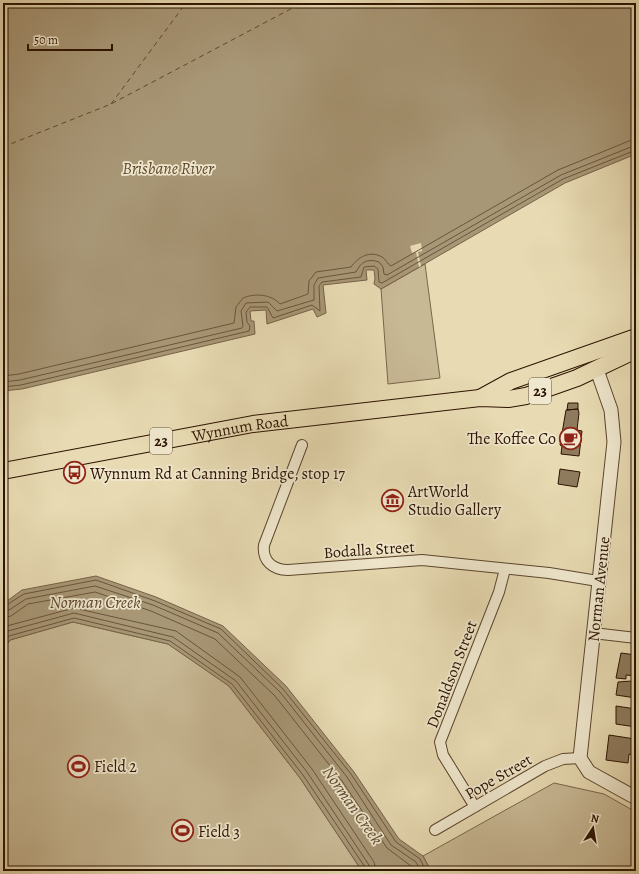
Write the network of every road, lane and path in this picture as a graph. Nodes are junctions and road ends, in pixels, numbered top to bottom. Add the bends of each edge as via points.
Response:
1 (636, 338) edge
2 (636, 350) edge
3 (591, 354) junction
4 (597, 370) junction
5 (480, 398) junction
6 (302, 445) dead end
7 (3, 470) edge
8 (505, 569) junction
9 (598, 581) junction
10 (593, 633) junction
11 (636, 638) edge
12 (580, 758) junction
13 (636, 798) edge
14 (475, 807) junction
15 (435, 830) dead end

1 - 3 main road, Wynnum Road / 23
2 - 4 main road, Wynnum Road / 23
3 - 4 main road, Norman Avenue
3 - 5 main road, Wynnum Road / 23 via 511,381
4 - 5 main road, Wynnum Road / 23 via 526,396 508,399
4 - 9 street, Norman Avenue via 609,400 614,430
5 - 7 main road, Wynnum Road / 23 via 253,424
6 - 8 street, Bodalla Street via 264,545 265,558 274,567 288,570 422,560
8 - 9 street, Bodalla Street
8 - 14 street, Donaldson Street via 499,592 440,742 443,755
9 - 10 street, Norman Avenue
10 - 11 street
10 - 12 street, Norman Avenue
12 - 13 street via 589,772
12 - 14 street, Pope Street via 554,762
14 - 15 street, Pope Street

